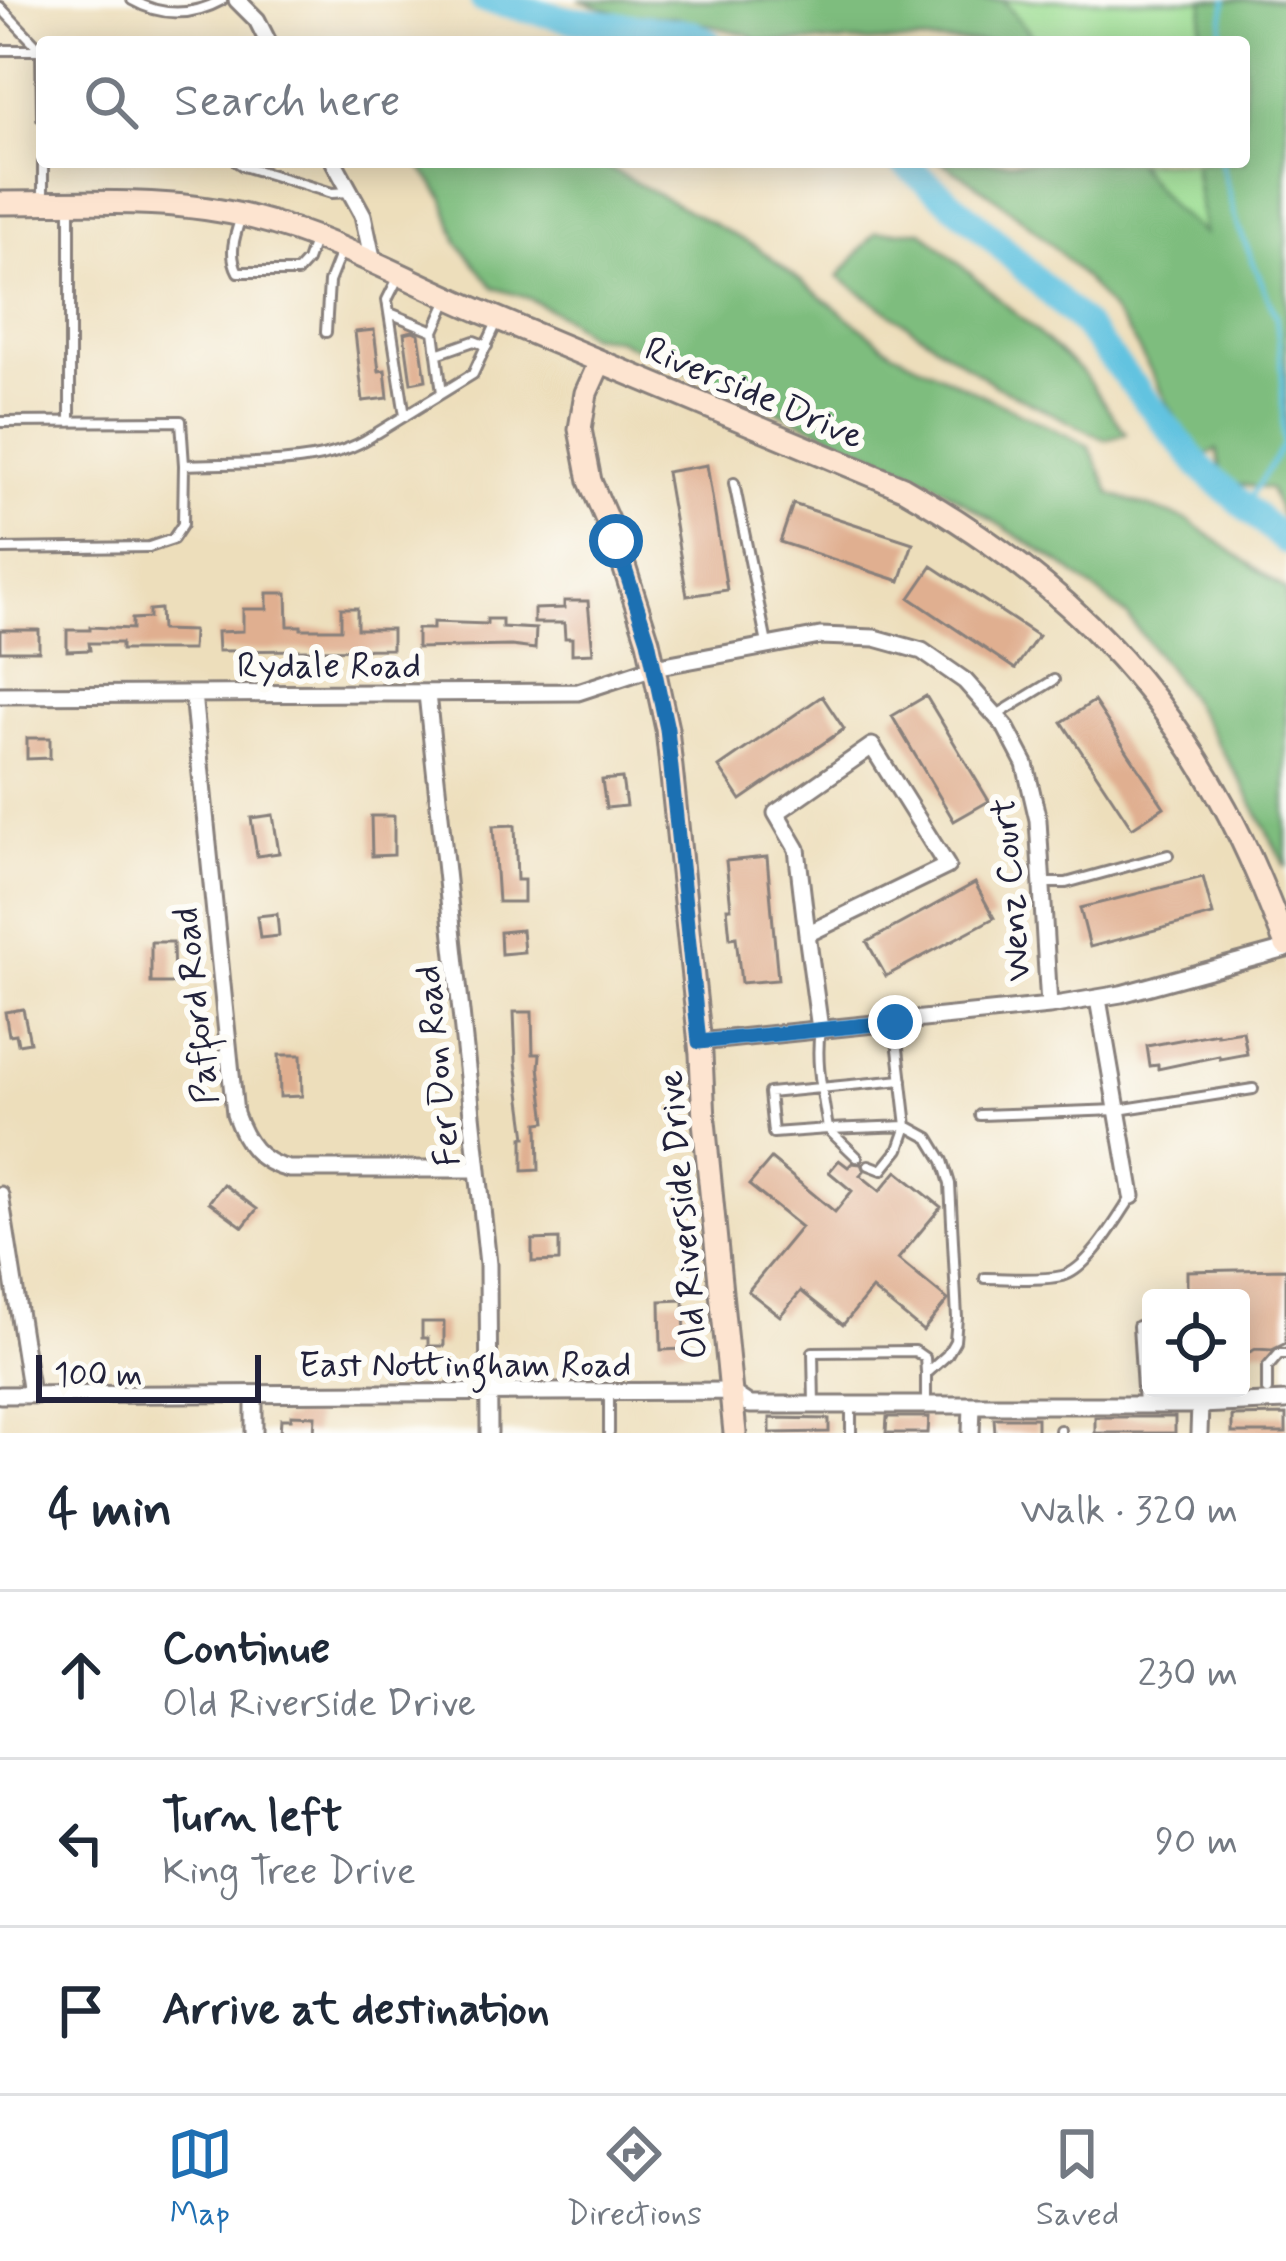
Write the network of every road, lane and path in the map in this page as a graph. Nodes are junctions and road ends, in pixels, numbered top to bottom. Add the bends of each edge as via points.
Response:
1 (132, 0) edge
2 (222, 0) edge
3 (237, 0) edge
4 (0, 7) edge
5 (265, 36) edge
6 (36, 45) edge
7 (0, 50) edge
8 (36, 50) edge
9 (43, 168) edge
10 (249, 168) edge
11 (337, 168) edge
12 (350, 192) junction
13 (0, 203) edge
14 (43, 203) junction
15 (70, 203) junction
16 (241, 215) junction
17 (315, 238) junction
18 (342, 248) junction
19 (373, 262) junction
20 (399, 275) junction
21 (449, 298) junction
22 (388, 313) junction
23 (499, 319) junction
24 (434, 331) junction
25 (326, 332) dead end
26 (487, 346) junction
27 (421, 347) dead end
28 (406, 349) dead end
29 (394, 351) junction
30 (437, 354) junction
31 (600, 362) junction
32 (424, 363) dead end
33 (409, 365) dead end
34 (397, 367) junction
35 (442, 393) junction
36 (405, 416) junction
37 (0, 422) edge
38 (70, 422) junction
39 (184, 465) junction
40 (734, 483) dead end
41 (0, 549) edge
42 (767, 646) junction
43 (654, 667) junction
44 (1054, 680) dead end
45 (193, 694) junction
46 (427, 694) junction
47 (0, 695) edge
48 (996, 716) junction
49 (1168, 855) dead end
50 (1042, 883) junction
51 (807, 934) junction
52 (1286, 947) edge
53 (1098, 999) junction
54 (1049, 1006) junction
55 (895, 1022) junction
56 (820, 1029) junction
57 (699, 1042) junction
58 (902, 1080) junction
59 (822, 1088) junction
60 (1253, 1089) dead end
61 (1118, 1109) junction
62 (980, 1115) dead end
63 (907, 1126) junction
64 (828, 1129) junction
65 (857, 1157) dead end
66 (868, 1166) dead end
67 (477, 1169) junction
68 (0, 1195) edge
69 (1132, 1196) joint
70 (985, 1278) dead end
71 (1142, 1327) edge
72 (1286, 1354) edge
73 (926, 1373) junction
74 (1142, 1390) edge
75 (1267, 1390) dead end
76 (729, 1391) junction
77 (489, 1392) junction
78 (609, 1392) junction
79 (31, 1394) junction
80 (254, 1394) junction
81 (0, 1395) edge
82 (1142, 1397) edge
83 (1199, 1397) edge
84 (1286, 1401) edge
85 (814, 1405) junction
86 (851, 1405) junction
87 (926, 1405) junction
88 (972, 1406) junction
89 (1143, 1406) junction
90 (254, 1433) edge
91 (489, 1433) edge
92 (609, 1433) edge
93 (735, 1433) edge
94 (851, 1433) edge
95 (971, 1433) edge
96 (1199, 1433) edge

1 - 2 lane via 160,12 202,11
3 - 5 street
4 - 6 lane
7 - 8 lane
9 - 14 lane
10 - 12 lane
11 - 12 street
12 - 19 street
13 - 14 main road, Riverside Drive
14 - 15 main road, Riverside Drive
15 - 16 main road, Riverside Drive
15 - 38 lane
16 - 17 main road, Riverside Drive
16 - 17 lane via 238,272 298,272
17 - 18 main road, Riverside Drive
18 - 19 main road, Riverside Drive
18 - 25 lane via 329,282
19 - 20 main road, Riverside Drive
20 - 21 main road, Riverside Drive
20 - 22 lane
21 - 23 main road, Riverside Drive
21 - 24 lane
22 - 24 lane
22 - 29 lane
23 - 26 lane
23 - 31 main road, Riverside Drive
24 - 30 lane
26 - 30 lane via 474,341
26 - 35 lane via 473,374
27 - 30 lane
28 - 29 lane
29 - 34 lane
30 - 32 lane
30 - 35 lane
31 - 43 main road, Old Riverside Drive via 582,412 584,461
31 - 52 main road, Riverside Drive via 903,488 1008,553 1066,601 1180,734 1226,808
33 - 34 lane
34 - 36 lane
35 - 36 lane
36 - 39 lane via 352,449 320,458
37 - 38 lane
38 - 39 lane via 181,421
39 - 41 lane via 183,524 173,539 149,547
40 - 42 lane
42 - 43 street, Wenz Court
42 - 48 street, Wenz Court via 820,636 922,651
43 - 46 street, Rydale Road via 578,692
43 - 57 main road, Old Riverside Drive
44 - 48 lane
45 - 46 street, Rydale Road
45 - 47 street, Rydale Road
45 - 67 street, Pafford Road via 235,1114 246,1141 270,1164 289,1169
46 - 67 street, Fer Don Road
48 - 50 street, Wenz Court via 1024,764
49 - 50 lane
50 - 54 street, Wenz Court
51 - 51 street via 797,849 776,813 872,746 947,866
51 - 56 street
52 - 53 street
53 - 54 street
53 - 61 street
54 - 55 street
55 - 56 street
55 - 58 lane
56 - 57 street
56 - 59 lane
57 - 76 main road, Old Riverside Drive
58 - 59 lane
58 - 63 lane
59 - 64 lane
59 - 64 lane via 769,1093 773,1133
60 - 61 lane
61 - 62 lane
61 - 69 street
63 - 64 lane
63 - 66 lane via 882,1170
63 - 73 lane via 929,1138 950,1184 955,1341
64 - 65 lane
67 - 77 street, Fer Don Road
68 - 79 street
69 - 70 lane via 1077,1270
71 - 74 lane
72 - 75 lane via 1267,1368
73 - 85 lane via 915,1351 813,1352
73 - 87 lane
76 - 78 street, East Nottingham Road
76 - 85 street, East Nottingham Road via 749,1405
76 - 93 main road, Old Riverside Drive
77 - 78 street, East Nottingham Road
77 - 80 street, East Nottingham Road
77 - 91 street, Fer Don Road
78 - 92 lane
79 - 80 street, East Nottingham Road
79 - 81 street, East Nottingham Road
80 - 90 street
82 - 89 lane
83 - 84 street, East Nottingham Road
83 - 89 street, East Nottingham Road
83 - 96 street
85 - 86 street, East Nottingham Road
86 - 87 street, East Nottingham Road
86 - 94 lane
87 - 88 street, East Nottingham Road
88 - 89 street, East Nottingham Road
88 - 95 street

